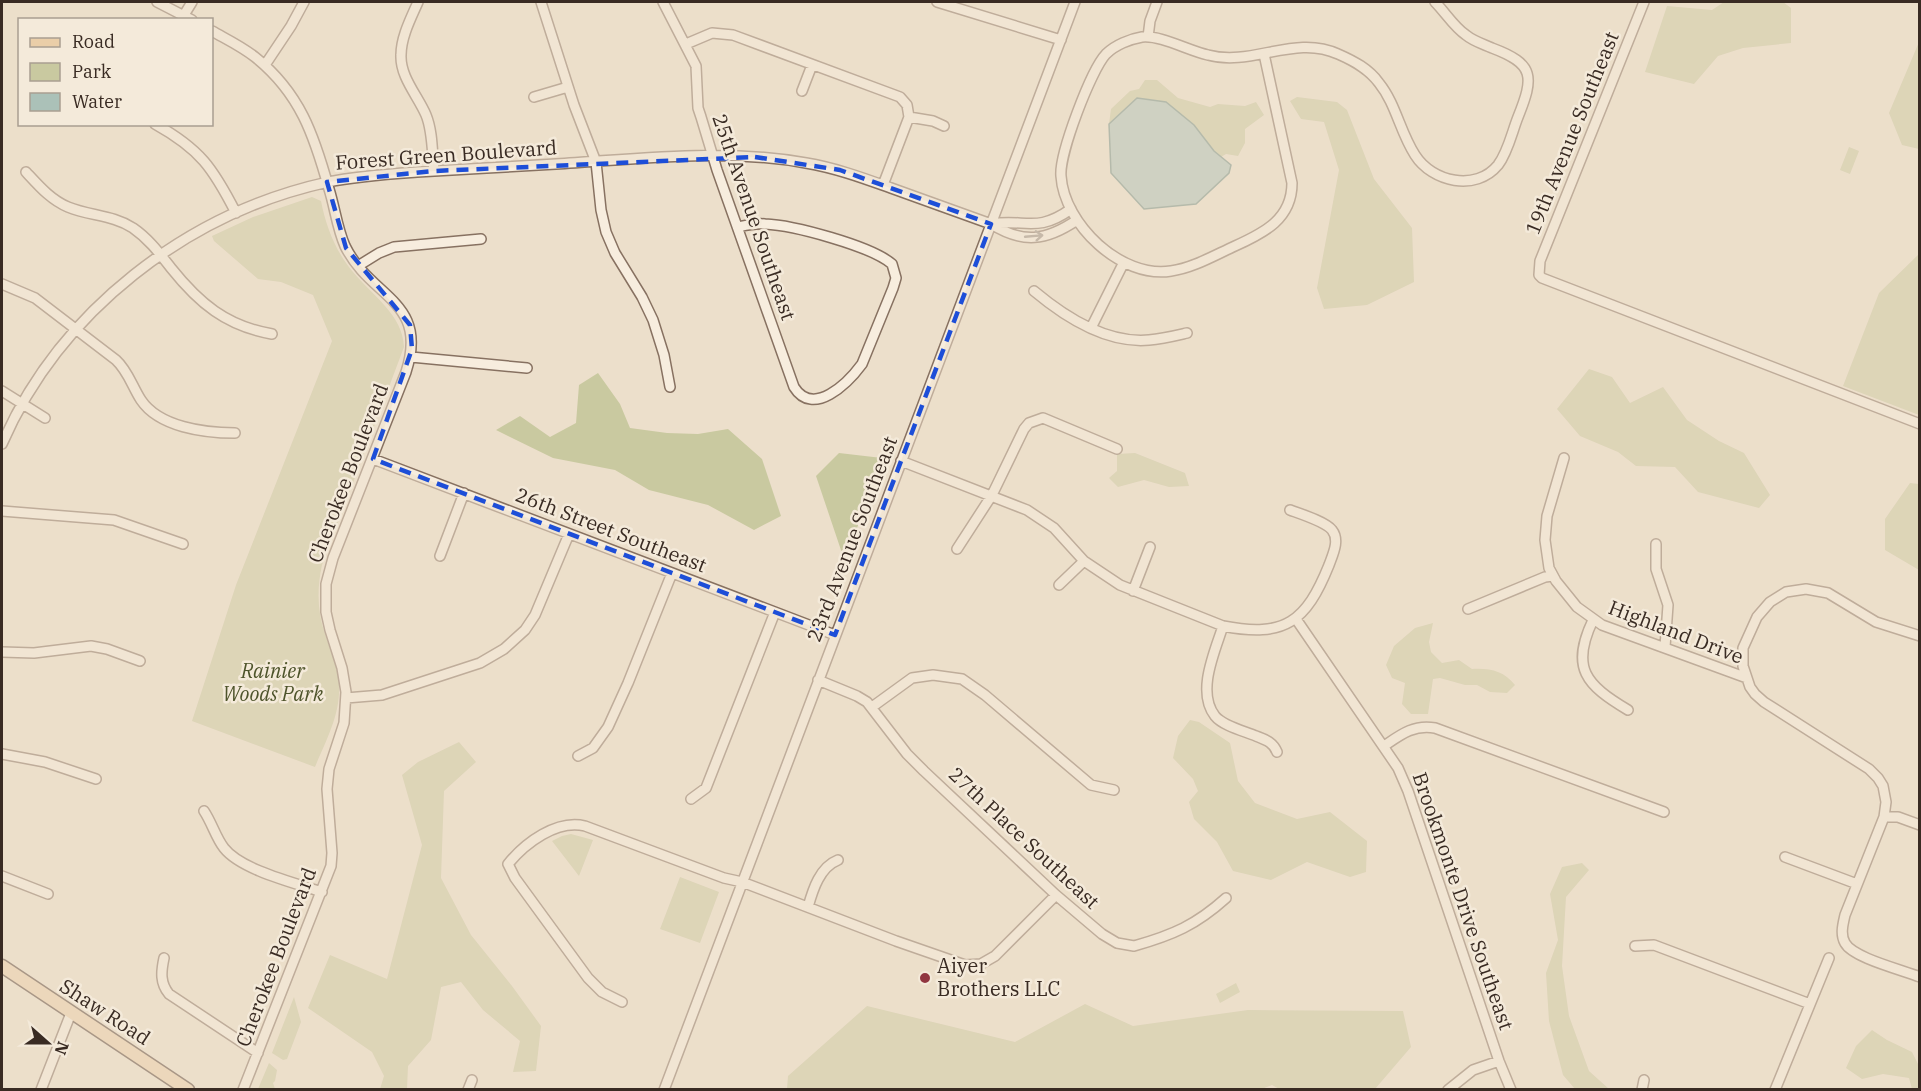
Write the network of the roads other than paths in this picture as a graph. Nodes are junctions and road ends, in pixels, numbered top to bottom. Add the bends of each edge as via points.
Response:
1 (157, 2) edge
2 (192, 2) edge
3 (304, 2) edge
4 (418, 2) edge
5 (541, 2) edge
6 (663, 2) edge
7 (937, 2) edge
8 (1075, 2) edge
9 (1157, 2) edge
10 (1435, 2) edge
11 (1644, 2) edge
12 (188, 17) edge
13 (213, 32) edge
14 (1148, 37) junction
15 (1061, 40) junction
16 (686, 44) junction
17 (1264, 54) junction
18 (265, 65) junction
19 (812, 65) junction
20 (568, 87) junction
21 (802, 91) dead end
22 (534, 97) dead end
23 (909, 117) junction
24 (158, 126) edge
25 (944, 126) dead end
26 (714, 156) junction
27 (596, 162) junction
28 (434, 171) junction
29 (27, 172) dead end
30 (327, 182) junction
31 (883, 185) junction
32 (1071, 210) junction
33 (236, 213) junction
34 (1077, 220) junction
35 (991, 224) junction
36 (738, 227) junction
37 (481, 239) dead end
38 (160, 255) junction
39 (1123, 264) junction
40 (358, 266) junction
41 (2, 284) edge
42 (1034, 291) dead end
43 (1091, 328) junction
44 (76, 330) junction
45 (272, 333) dead end
46 (1186, 333) dead end
47 (411, 357) junction
48 (527, 368) dead end
49 (670, 387) dead end
50 (2, 391) edge
51 (22, 404) junction
52 (45, 418) dead end
53 (1920, 424) edge
54 (235, 433) dead end
55 (2, 444) edge
56 (1117, 449) dead end
57 (1564, 458) dead end
58 (373, 459) junction
59 (901, 461) junction
60 (464, 494) junction
61 (992, 495) junction
62 (1290, 510) dead end
63 (2, 511) edge
64 (569, 534) junction
65 (183, 544) dead end
66 (1656, 544) dead end
67 (1150, 547) dead end
68 (957, 549) dead end
69 (440, 556) dead end
70 (1084, 561) junction
71 (672, 573) junction
72 (1553, 576) junction
73 (1059, 585) dead end
74 (1132, 591) junction
75 (1468, 609) dead end
76 (775, 612) junction
77 (1296, 619) junction
78 (1593, 620) junction
79 (1223, 627) junction
80 (835, 635) junction
81 (1920, 636) edge
82 (1665, 647) junction
83 (2, 652) edge
84 (140, 661) dead end
85 (1747, 678) junction
86 (818, 680) junction
87 (346, 698) junction
88 (872, 707) junction
89 (1628, 710) dead end
90 (1384, 746) junction
91 (1277, 752) dead end
92 (2, 754) edge
93 (578, 756) dead end
94 (96, 779) dead end
95 (1114, 790) dead end
96 (691, 799) dead end
97 (204, 811) dead end
98 (1664, 812) dead end
99 (1884, 817) junction
100 (1920, 825) edge
101 (1785, 857) dead end
102 (838, 860) dead end
103 (2, 876) edge
104 (742, 882) junction
105 (1857, 884) junction
106 (322, 892) junction
107 (48, 894) dead end
108 (1056, 895) junction
109 (1226, 898) dead end
110 (808, 907) junction
111 (1635, 946) dead end
112 (165, 958) dead end
113 (1829, 958) dead end
114 (2, 966) edge
115 (1920, 977) edge
116 (622, 1002) dead end
117 (1810, 1004) junction
118 (71, 1013) junction
119 (258, 1053) junction
120 (1499, 1061) junction
121 (472, 1080) dead end
122 (40, 1089) edge
123 (188, 1089) edge
124 (243, 1089) edge
125 (468, 1089) edge
126 (664, 1089) edge
127 (1448, 1089) edge
128 (1511, 1089) edge
129 (1775, 1089) edge

1 - 12 street
2 - 12 street
3 - 18 street
4 - 28 street via 402,43 401,61 430,129
5 - 20 street
6 - 16 street, 25th Avenue Southeast
7 - 15 street
8 - 15 street, 23rd Avenue Southeast
9 - 14 street
10 - 17 street via 1466,35 1518,59 1527,74 1527,96 1501,161 1480,178 1453,180 1424,166 1410,146 1386,92 1362,66 1319,48 1282,48
11 - 53 street, 19th Avenue Southeast via 1539,265 1539,275
13 - 18 street, Cherokee Boulevard
14 - 17 street via 1210,56
14 - 32 street via 1115,47 1097,67 1061,163 1062,187
15 - 35 street, 23rd Avenue Southeast
16 - 19 street via 706,35 726,33
16 - 26 street, 25th Avenue Southeast via 696,66 698,108
17 - 39 street via 1291,176 1288,204 1276,223 1257,236 1199,262 1166,272
18 - 30 street, Cherokee Boulevard via 287,88 306,118
19 - 21 street
19 - 23 street via 900,97 907,105
20 - 22 street
20 - 27 street
23 - 25 street
23 - 31 street
24 - 33 street via 200,155
26 - 27 street, Forest Green Boulevard
26 - 31 street, Forest Green Boulevard via 807,163
26 - 36 street, 25th Avenue Southeast
27 - 28 street, Forest Green Boulevard
27 - 49 street via 606,232 651,314
28 - 30 street, Forest Green Boulevard
29 - 38 street via 55,200 126,224 147,239
30 - 33 street, Forest Green Boulevard
30 - 40 street, Cherokee Boulevard via 338,228
31 - 35 street, Forest Green Boulevard
32 - 34 street
32 - 35 street via 1042,224
33 - 38 street, Forest Green Boulevard
35 -> 34 street, Forest Green Boulevard via 1007,234 1035,237 1064,229
34 - 39 street
35 - 59 street, 23rd Avenue Southeast
36 - 36 street, 25th Avenue Southeast via 794,387 808,399 827,397 862,364 893,288 892,264 879,255 819,234 767,224
37 - 40 street via 394,247
38 - 44 street, Forest Green Boulevard via 114,291
38 - 45 street via 213,311 239,326
39 - 43 street
40 - 47 street, Cherokee Boulevard via 403,311 413,339
41 - 44 street via 35,298
42 - 43 street via 1051,306
43 - 46 street via 1142,340
44 - 51 street, Forest Green Boulevard
44 - 54 street via 120,365 150,411 211,433
47 - 48 street
47 - 58 street, Cherokee Boulevard
50 - 51 street
51 - 52 street
51 - 55 street, Forest Green Boulevard
56 - 61 street via 1043,418 1034,420 1024,429
57 - 72 street, Highland Drive via 1545,528 1545,548
58 - 60 street, 26th Street Southeast
58 - 87 street, Cherokee Boulevard via 326,584 327,621 342,668
59 - 61 street
59 - 80 street, 23rd Avenue Southeast
60 - 64 street, 26th Street Southeast
60 - 69 street
61 - 68 street
61 - 70 street via 1047,522
62 - 77 street via 1330,527 1336,546 1317,593
63 - 65 street via 114,520
64 - 71 street, 26th Street Southeast
64 - 87 street via 535,615 504,649 480,663 382,695
66 - 82 street via 1656,569 1668,605
67 - 74 street
70 - 73 street
70 - 74 street
71 - 76 street, 26th Street Southeast
71 - 93 street via 608,727 593,748
72 - 75 street
72 - 78 street, Highland Drive via 1577,607
74 - 79 street
76 - 80 street, 26th Street Southeast
76 - 96 street via 706,788
77 - 79 street via 1262,630
77 - 90 street, Brookmonte Drive Southeast
78 - 82 street, Highland Drive
78 - 89 street via 1582,649 1584,668 1598,689
79 - 91 street via 1208,676 1210,706 1219,719 1271,742
80 - 86 street, 23rd Avenue Southeast
81 - 85 street via 1876,622 1822,591 1786,592 1762,610 1747,636 1742,657
82 - 85 street, Highland Drive
83 - 84 street via 34,653 91,646
85 - 99 street via 1764,702 1878,778 1885,793
86 - 88 street, 27th Place Southeast
86 - 104 street, 23rd Avenue Southeast
87 - 106 street, Cherokee Boulevard via 344,723 329,769 332,853
88 - 95 street via 912,678 933,675 962,679 1091,785
88 - 108 street, 27th Place Southeast via 907,754
90 - 98 street via 1406,731 1435,728
90 - 120 street, Brookmonte Drive Southeast via 1408,791
92 - 94 street via 45,762
97 - 106 street via 224,848 234,858
99 - 100 street via 1898,817
99 - 105 street
101 - 105 street
102 - 110 street via 821,873
103 - 107 street
104 - 110 street
104 - 116 street via 571,824 554,827 519,853 508,864 515,878 588,978 602,992
104 - 126 street, 23rd Avenue Southeast
105 - 115 street via 1843,924 1846,945 1862,956
106 - 119 street, Cherokee Boulevard
108 - 109 street, 27th Place Southeast via 1111,941 1129,946 1196,923
108 - 110 street via 995,956 973,965 947,960
111 - 117 street via 1654,945
112 - 119 street via 163,987
113 - 117 street
114 - 118 main road, Shaw Road
117 - 129 street
118 - 122 street
118 - 123 main road, Shaw Road
119 - 124 street, Cherokee Boulevard
120 - 127 street via 1473,1070
120 - 128 street, Brookmonte Drive Southeast
121 - 125 street

